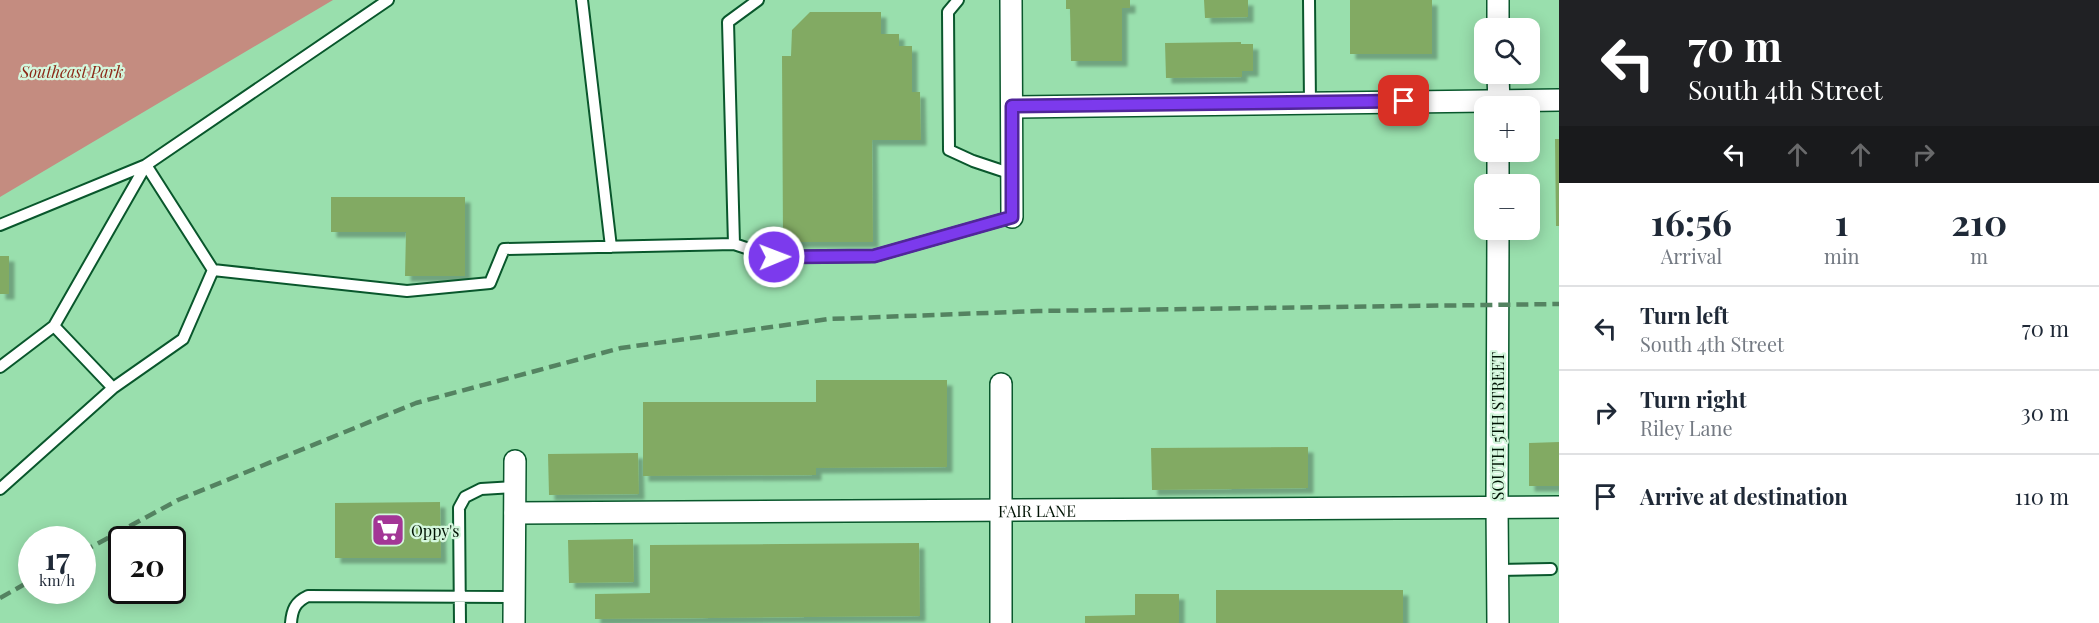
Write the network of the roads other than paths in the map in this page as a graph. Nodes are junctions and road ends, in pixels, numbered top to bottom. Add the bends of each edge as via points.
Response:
1 (388, 0) edge
2 (582, 0) edge
3 (758, 0) edge
4 (958, 0) edge
5 (1011, 0) edge
6 (1309, 0) edge
7 (1498, 0) edge
8 (1498, 18) edge
9 (1559, 100) edge
10 (1540, 101) edge
11 (1310, 102) junction
12 (1474, 103) edge
13 (1012, 106) junction
14 (146, 165) junction
15 (1012, 174) junction
16 (1012, 217) joint
17 (0, 225) edge
18 (1498, 240) edge
19 (734, 244) junction
20 (611, 247) junction
21 (213, 270) junction
22 (54, 326) junction
23 (0, 367) edge
24 (1001, 384) dead end
25 (113, 388) junction
26 (515, 461) dead end
27 (515, 488) junction
28 (0, 489) edge
29 (1497, 507) junction
30 (1559, 507) edge
31 (1001, 510) junction
32 (515, 513) junction
33 (1551, 569) dead end
34 (1498, 570) junction
35 (460, 597) junction
36 (514, 597) junction
37 (291, 623) edge
38 (459, 623) edge
39 (514, 623) edge
40 (1001, 623) edge
41 (1498, 623) edge

1 - 14 lane
2 - 20 lane
3 - 19 lane via 728,22
4 - 15 lane via 948,12 949,150
5 - 13 street
6 - 11 lane
7 - 8 street
9 - 10 street
11 - 12 street
11 - 13 street
13 - 15 street
14 - 17 lane
14 - 21 lane
14 - 22 lane
15 - 16 street
16 - 19 lane via 874,256 774,257
18 - 29 street, SOUTH 5TH STREET
19 - 20 lane
20 - 21 lane via 504,249 490,283 407,291
21 - 25 lane via 183,339
22 - 23 lane
22 - 25 lane
24 - 31 street
25 - 28 lane
26 - 27 street
27 - 32 street
27 - 35 lane via 481,489 465,496 459,508
29 - 30 street, FAIR LANE
29 - 31 street, FAIR LANE
29 - 34 street, SOUTH 5TH STREET
31 - 32 street, FAIR LANE
31 - 40 street
32 - 36 street
33 - 34 lane
34 - 41 street, SOUTH 5TH STREET
35 - 36 lane
35 - 37 lane via 308,596 293,607
35 - 38 lane
36 - 39 street

